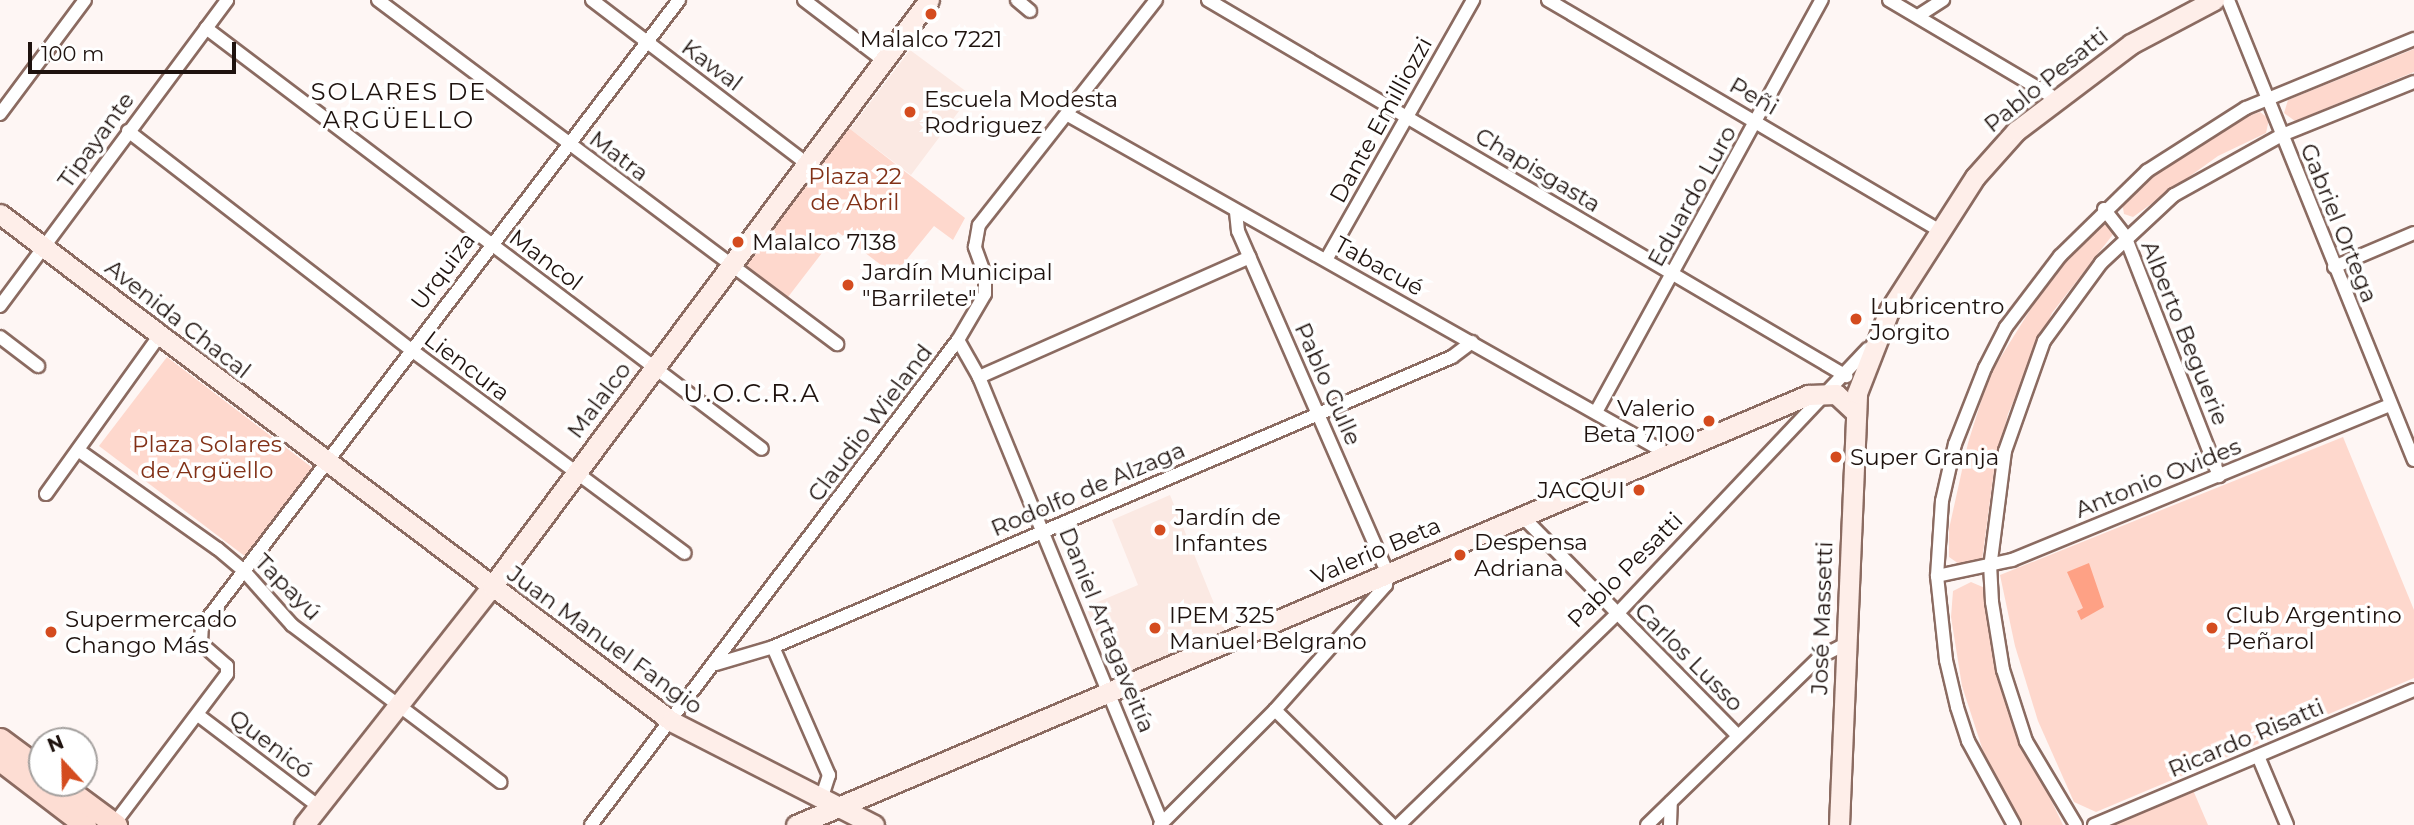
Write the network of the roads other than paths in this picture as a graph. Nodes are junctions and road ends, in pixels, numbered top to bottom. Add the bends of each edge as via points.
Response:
1 (85, 0) edge
2 (228, 0) edge
3 (378, 0) edge
4 (592, 0) edge
5 (679, 0) edge
6 (803, 0) edge
7 (929, 0) edge
8 (1017, 0) edge
9 (1156, 0) edge
10 (1208, 0) edge
11 (1473, 0) edge
12 (1548, 0) edge
13 (1822, 0) edge
14 (1889, 0) edge
15 (1943, 0) edge
16 (2214, 0) edge
17 (2228, 0) edge
18 (1030, 11) dead end
19 (1918, 16) junction
20 (206, 28) junction
21 (2414, 39) edge
22 (647, 41) junction
23 (883, 60) junction
24 (2414, 82) edge
25 (2055, 98) junction
26 (2267, 98) junction
27 (0, 114) edge
28 (1068, 115) junction
29 (1406, 117) junction
30 (1758, 123) junction
31 (128, 131) junction
32 (2282, 135) junction
33 (568, 144) junction
34 (806, 163) junction
35 (2105, 209) junction
36 (1236, 211) junction
37 (0, 214) edge
38 (1938, 230) junction
39 (2414, 233) edge
40 (2125, 236) junction
41 (490, 245) junction
42 (44, 246) junction
43 (1250, 257) junction
44 (1326, 260) junction
45 (729, 266) junction
46 (2334, 267) junction
47 (1672, 275) junction
48 (0, 306) edge
49 (159, 336) junction
50 (0, 337) edge
51 (958, 340) junction
52 (1876, 340) junction
53 (1472, 342) junction
54 (837, 344) dead end
55 (410, 349) junction
56 (38, 366) dead end
57 (654, 368) junction
58 (1846, 376) junction
59 (979, 377) junction
60 (1831, 393) junction
61 (2390, 405) junction
62 (1596, 412) junction
63 (1855, 412) junction
64 (1318, 415) junction
65 (762, 449) dead end
66 (78, 450) junction
67 (1668, 454) junction
68 (2414, 459) edge
69 (326, 463) junction
70 (575, 473) junction
71 (2219, 476) junction
72 (46, 494) dead end
73 (1522, 516) junction
74 (1044, 531) junction
75 (685, 553) dead end
76 (1990, 568) junction
77 (244, 571) junction
78 (1387, 572) junction
79 (1937, 576) junction
80 (492, 586) junction
81 (1617, 614) junction
82 (1844, 645) junction
83 (773, 647) junction
84 (716, 664) junction
85 (2414, 690) edge
86 (1109, 691) junction
87 (399, 704) junction
88 (1275, 710) junction
89 (198, 715) junction
90 (671, 721) junction
91 (1738, 736) junction
92 (1, 747) edge
93 (2258, 756) junction
94 (28, 762) edge
95 (500, 782) dead end
96 (78, 797) edge
97 (1671, 802) junction
98 (318, 806) junction
99 (841, 810) edge
100 (115, 824) edge
101 (1161, 824) edge
102 (85, 825) edge
103 (304, 825) edge
104 (591, 825) edge
105 (796, 825) edge
106 (874, 825) edge
107 (1392, 825) edge
108 (1399, 825) edge
109 (1647, 825) edge
110 (1670, 825) edge
111 (1839, 825) edge
112 (2014, 825) edge
113 (2076, 825) edge
114 (2094, 825) edge
115 (2287, 825) edge

1 - 27 street
2 - 20 street, Tipayante
3 - 33 street, Matra
4 - 22 street, Kawal
5 - 22 street, Urquiza
6 - 23 street
7 - 23 main road, Malalco
8 - 18 street
9 - 28 street, Claudio Wieland
10 - 29 street, Chapisgasta
11 - 29 street, Dante Emilliozzi
12 - 30 street, Peñi
13 - 30 street, Eduardo Luro
14 - 19 street
15 - 19 street
16 - 25 main road, Pablo Pesatti via 2131,44
17 - 26 street, Gabriel Ortega
19 - 25 street
20 - 31 street, Tipayante
20 - 41 street, Mancol
21 - 26 street
22 - 33 street, Urquiza
22 - 34 street, Kawal
23 - 34 main road, Malalco
24 - 32 street
25 - 38 main road, Pablo Pesatti via 1993,155
26 - 32 street, Gabriel Ortega
26 - 35 street via 2180,148
28 - 36 street, Tabacué
28 - 51 street, Claudio Wieland via 979,225 975,247 985,275 985,294
29 - 44 street, Dante Emilliozzi
29 - 47 street, Chapisgasta
30 - 38 street, Peñi
30 - 47 street, Eduardo Luro
31 - 42 street, Tipayante
31 - 55 street, Liencura
32 - 40 street via 2212,170
32 - 46 street, Gabriel Ortega
33 - 41 street, Urquiza
33 - 45 street, Matra
34 - 45 main road, Malalco
35 - 40 street, Alberto Beguerie
35 - 79 street via 2033,290 1985,368 1942,501
36 - 43 street, Pablo Gulle via 1238,231
36 - 44 street, Tabacué
37 - 42 main road, Avenida Chacal
38 - 52 main road, Pablo Pesatti via 1910,271
39 - 46 street
40 - 71 street, Alberto Beguerie
40 - 76 street via 2060,314 2026,386 2004,451
41 - 55 street, Urquiza
41 - 57 street, Mancol
42 - 48 street, Tipayante
42 - 49 main road, Avenida Chacal
43 - 59 street
43 - 64 street, Pablo Gulle
44 - 53 street, Tabacué
45 - 54 street, Matra
45 - 57 main road, Malalco
46 - 61 street, Gabriel Ortega
47 - 58 street, Chapisgasta
47 - 62 street, Eduardo Luro
49 - 66 street
49 - 69 main road, Avenida Chacal
50 - 56 street
51 - 59 street, Daniel Artagaveitía
51 - 84 street, Claudio Wieland
52 - 58 street, Pablo Pesatti
52 - 63 main road, Pablo Pesatti via 1860,379
53 - 62 street, Tabacué
53 - 64 street, Rodolfo de Alzaga via 1452,357
55 - 69 street, Urquiza
55 - 70 street, Liencura
57 - 65 street, Mancol
57 - 70 main road, Malalco
58 - 60 street, Pablo Pesatti
59 - 74 street, Daniel Artagaveitía
60 - 63 main road via 1843,397
60 - 67 main road, Valerio Beta via 1808,395
60 - 81 street, Pablo Pesatti
61 - 68 street, Gabriel Ortega
61 - 71 street, Antonio Ovides
62 - 67 street, Tabacué
63 - 82 main road, José Massetti
64 - 74 street, Rodolfo de Alzaga
64 - 78 street, Pablo Gulle
66 - 72 street
66 - 77 street, Tapayú
67 - 73 main road, Valerio Beta
69 - 77 street, Urquiza
69 - 80 main road, Juan Manuel Fangio
70 - 75 street, Liencura
70 - 80 main road, Malalco
71 - 76 street, Antonio Ovides
73 - 78 main road, Valerio Beta
73 - 81 street, Carlos Lusso
74 - 83 street, Rodolfo de Alzaga
74 - 86 street, Daniel Artagaveitía
76 - 79 street, Antonio Ovides
76 - 113 street via 1996,636 2014,706 2037,765
77 - 87 street, Tapayú via 292,625
77 - 89 street, Urquiza via 199,631 201,643 227,666 227,674
78 - 86 main road, Valerio Beta
78 - 88 street via 1381,594
79 - 112 street via 1946,660 1957,707 1968,741
80 - 87 main road, Malalco
80 - 90 main road, Juan Manuel Fangio
81 - 91 street, Carlos Lusso
81 - 108 street, Pablo Pesatti
82 - 91 street via 1820,657
82 - 111 main road, José Massetti
83 - 84 street, Rodolfo de Alzaga
83 - 99 street
84 - 90 street, Claudio Wieland
85 - 93 street, Ricardo Risatti
86 - 99 main road, Valerio Beta
86 - 101 street, Daniel Artagaveitía
87 - 95 street, Tapayú
87 - 98 main road, Malalco
88 - 101 street
88 - 107 street
89 - 98 street, Quenicó
89 - 100 street
90 - 99 main road, Juan Manuel Fangio
90 - 104 street, Claudio Wieland
91 - 97 street
92 - 94 main road
92 - 102 main road
93 - 114 street, Ricardo Risatti
93 - 115 street
96 - 100 main road
97 - 109 street
97 - 110 street
98 - 103 main road, Malalco
99 - 105 main road, Valerio Beta
99 - 106 main road, Juan Manuel Fangio

